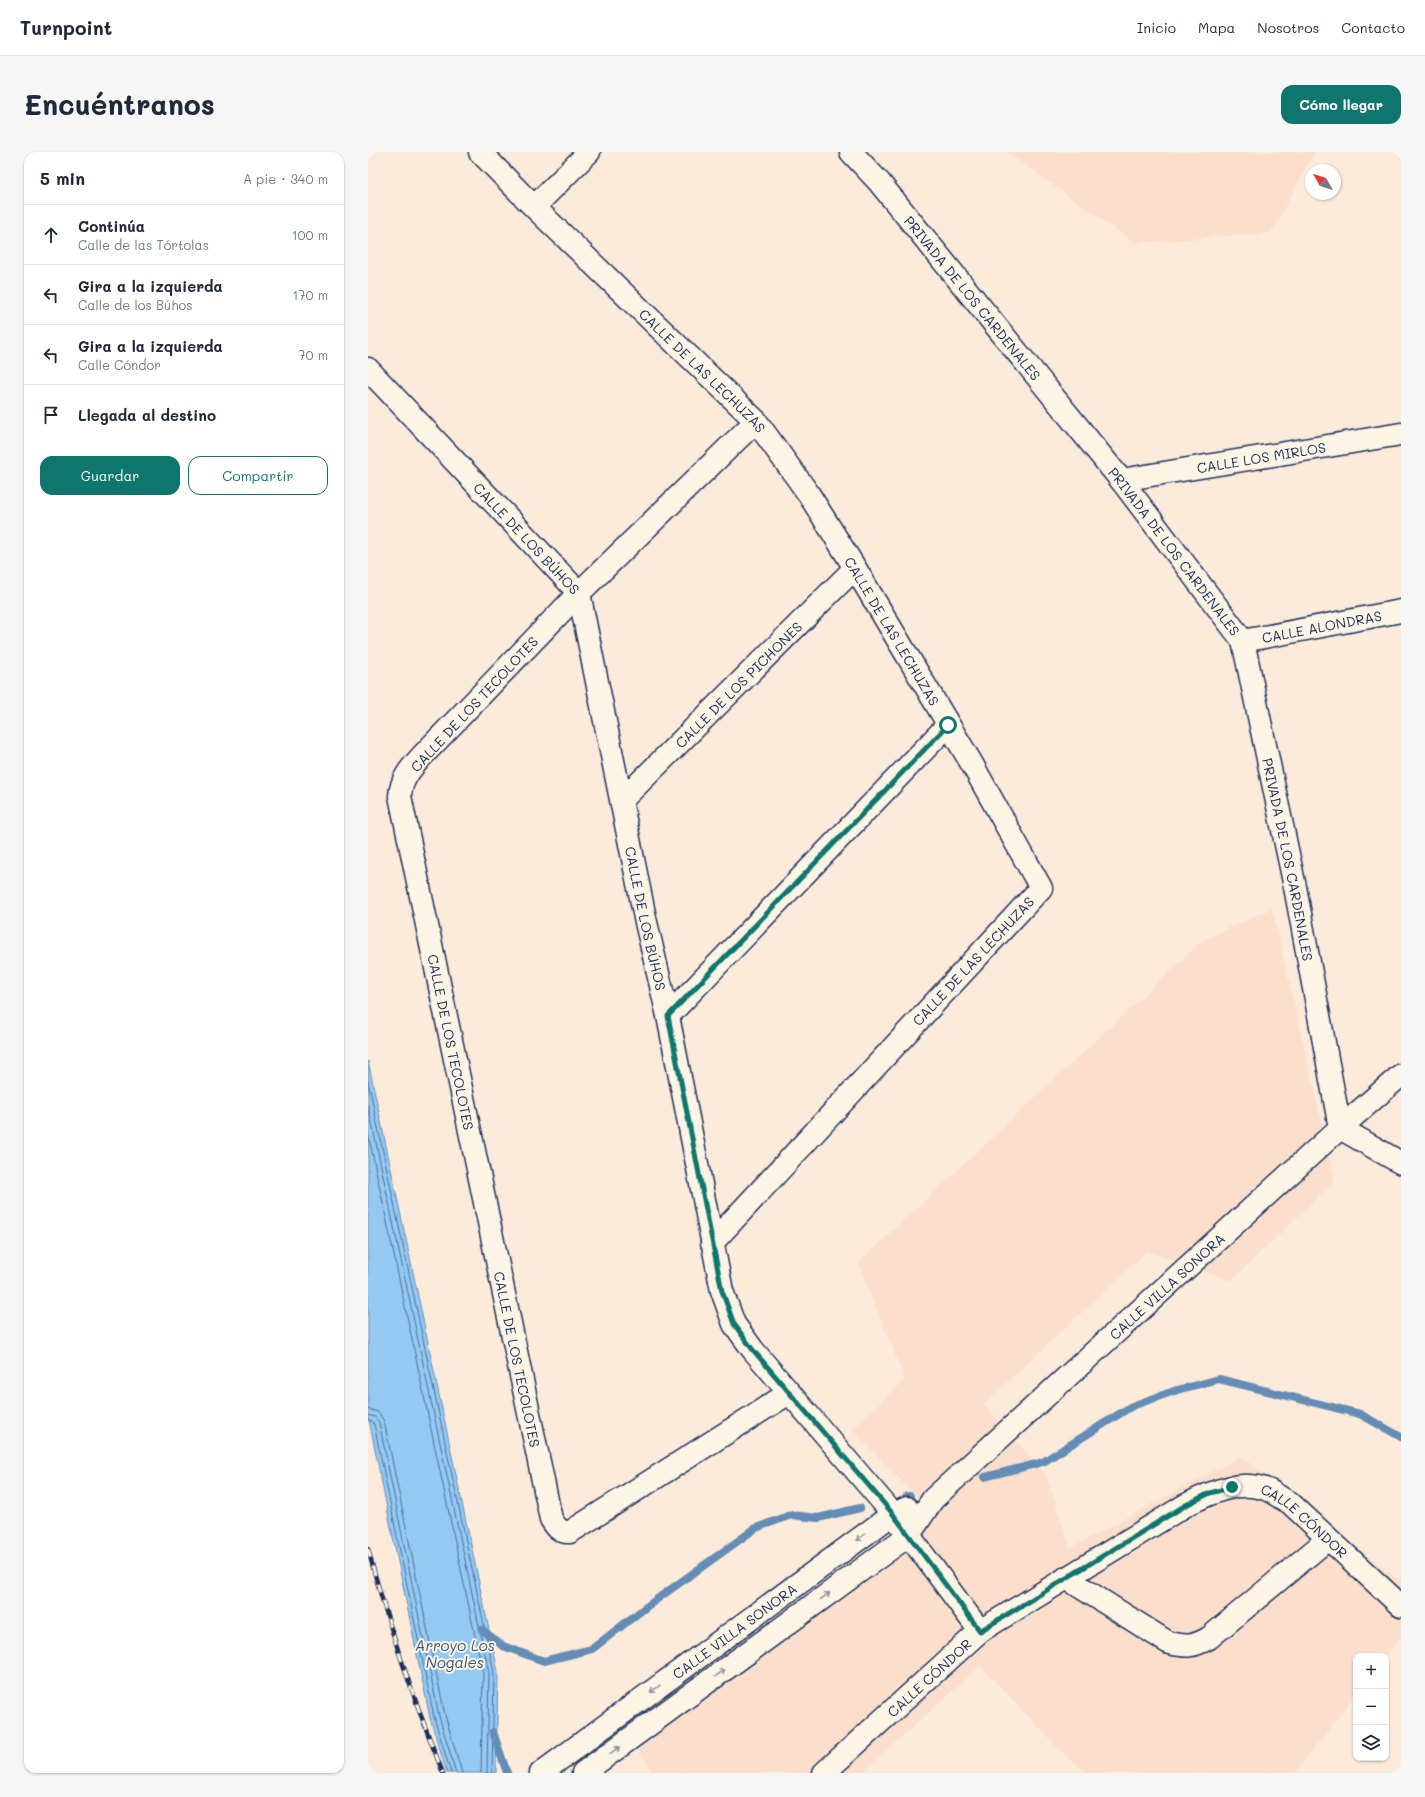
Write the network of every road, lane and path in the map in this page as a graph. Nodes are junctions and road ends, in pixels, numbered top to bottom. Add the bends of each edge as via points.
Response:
1 (480, 152) edge
2 (589, 152) edge
3 (851, 152) edge
4 (534, 207) junction
5 (368, 369) edge
6 (756, 421) junction
7 (1401, 434) edge
8 (1121, 480) junction
9 (855, 568) junction
10 (579, 594) junction
11 (1401, 611) edge
12 (1243, 640) junction
13 (948, 725) junction
14 (622, 800) junction
15 (668, 1016) junction
16 (1401, 1075) edge
17 (1340, 1128) junction
18 (1401, 1163) edge
19 (712, 1243) junction
20 (790, 1393) junction
21 (933, 1499) junction
22 (893, 1514) junction
23 (909, 1535) junction
24 (1328, 1539) junction
25 (1066, 1578) junction
26 (1401, 1606) edge
27 (980, 1631) junction
28 (541, 1773) edge
29 (583, 1773) edge
30 (824, 1773) edge

1 - 4 street, CALLE DE LAS LECHUZAS
2 - 4 street
3 - 8 street, PRIVADA DE LOS CARDENALES via 879,182
4 - 6 street, CALLE DE LAS LECHUZAS
5 - 10 street, CALLE DE LOS BÚHOS
6 - 9 street, CALLE DE LAS LECHUZAS via 808,493
6 - 10 street, CALLE DE LOS TECOLOTES
7 - 8 street, CALLE LOS MIRLOS
8 - 12 street, PRIVADA DE LOS CARDENALES
9 - 13 street, CALLE DE LAS LECHUZAS
9 - 14 street, CALLE DE LOS PICHONES
10 - 14 street, CALLE DE LOS BÚHOS
10 - 20 street, CALLE DE LOS TECOLOTES via 418,761 401,786 400,796 551,1519 561,1530 570,1532
11 - 12 street, CALLE ALONDRAS
12 - 17 street, PRIVADA DE LOS CARDENALES via 1295,887
13 - 15 street
13 - 19 street, CALLE DE LAS LECHUZAS via 1041,888
14 - 15 street, CALLE DE LOS BÚHOS via 645,918
15 - 19 street, CALLE DE LOS BÚHOS
16 - 17 street, CALLE VILLA SONORA
17 - 18 street
17 - 21 street, CALLE VILLA SONORA
19 - 20 street, CALLE DE LOS BÚHOS via 722,1291 734,1324
20 - 22 street, CALLE DE LOS BÚHOS
21 - 22 street, CALLE VILLA SONORA
21 - 23 street, CALLE VILLA SONORA
22 - 23 street, CALLE DE LOS BÚHOS
22 -> 28 street, CALLE VILLA SONORA
23 - 27 street, CALLE DE LOS BÚHOS
29 -> 23 street, CALLE VILLA SONORA
24 - 25 street, CALLE CÓNDOR via 1289,1502 1269,1490 1249,1486 1232,1487 1210,1493 1186,1505
24 - 25 street via 1209,1638 1196,1645 1184,1647 1169,1643
24 - 26 street, CALLE CÓNDOR
25 - 27 street, CALLE CÓNDOR
27 - 30 street, CALLE CÓNDOR

